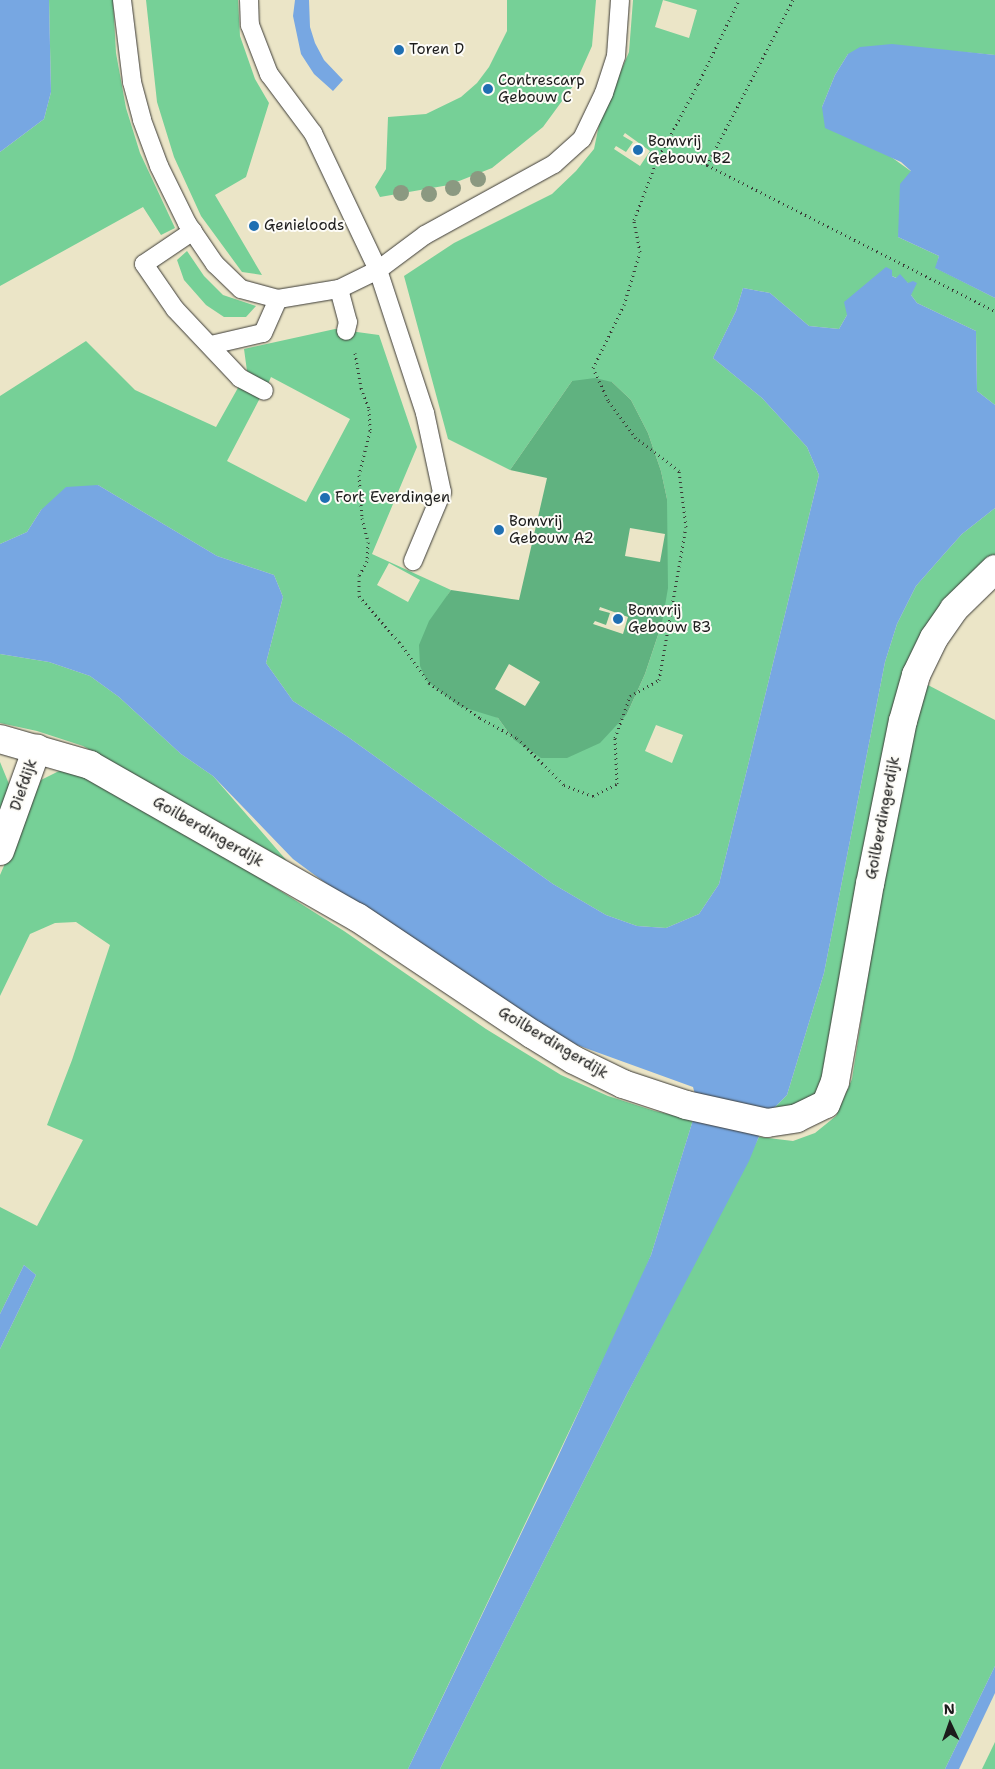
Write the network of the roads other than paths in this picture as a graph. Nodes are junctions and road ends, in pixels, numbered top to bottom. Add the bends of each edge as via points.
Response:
1 (122, 0) edge
2 (249, 0) edge
3 (620, 0) edge
4 (193, 232) junction
5 (378, 270) junction
6 (339, 289) junction
7 (278, 299) junction
8 (346, 331) road end
9 (211, 345) junction
10 (264, 391) dead end
11 (413, 561) dead end
12 (995, 569) edge
13 (0, 739) edge
14 (37, 748) junction
15 (0, 851) edge

1 - 4 lane via 132,82 142,120 159,166
2 - 5 lane via 250,25 269,74 313,133
3 - 5 lane via 616,56 604,93 582,138 554,164 425,235
4 - 7 lane via 215,264 242,289
4 - 9 lane via 144,264 175,309
5 - 6 lane
5 - 11 lane via 425,413 442,492
6 - 7 lane
6 - 8 lane via 348,322
7 - 9 lane via 263,333
9 - 10 lane via 240,378
12 - 14 street, Goilberdingerdijk via 954,609 934,638 916,675 903,721 872,874 835,1082 826,1104 797,1118 768,1123 686,1105 623,1084 574,1060 357,917 90,765
13 - 14 street, Goilberdingerdijk
14 - 15 street, Diefdijk

